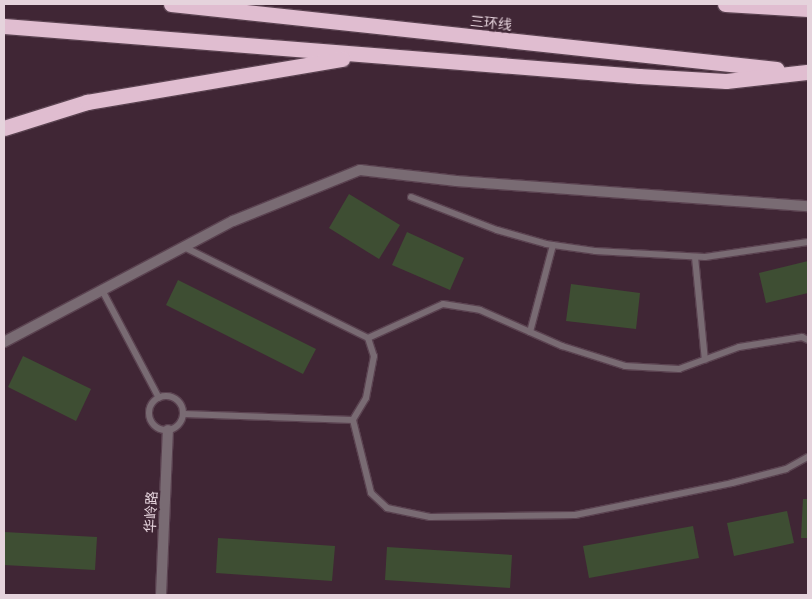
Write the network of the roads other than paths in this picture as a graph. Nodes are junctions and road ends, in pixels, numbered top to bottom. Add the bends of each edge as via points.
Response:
1 (170, 4) edge
2 (725, 4) edge
3 (808, 9) edge
4 (4, 26) edge
5 (367, 55) junction
6 (807, 72) edge
7 (4, 128) edge
8 (411, 197) dead end
9 (808, 206) edge
10 (808, 242) edge
11 (553, 245) junction
12 (184, 247) junction
13 (695, 257) junction
14 (102, 290) junction
15 (530, 332) junction
16 (368, 338) junction
17 (808, 340) edge
18 (4, 342) edge
19 (705, 360) junction
20 (159, 398) junction
21 (184, 414) junction
22 (353, 420) junction
23 (168, 430) junction
24 (808, 457) edge
25 (161, 595) edge

1 - 6 highway, 三环线
2 - 3 highway
4 - 5 highway
5 - 6 highway via 726,81
5 - 7 highway via 87,102
8 - 11 lane via 496,230
9 - 12 street via 456,181 360,170 233,221
10 - 13 lane
11 - 13 lane
11 - 15 lane
12 - 14 street
12 - 16 lane
13 - 19 lane
14 - 18 street
14 - 20 lane
15 - 16 lane via 480,310 443,304
15 - 19 lane via 625,366 679,369
16 - 22 lane via 374,356 366,398
17 - 19 lane via 802,337 740,347
20 - 21 lane via 167,396 179,401
20 - 23 lane via 154,400 148,413 153,425
21 - 22 lane
21 - 23 lane via 178,426
22 - 24 lane via 371,494 386,508 430,518 575,514 732,483 786,469
23 - 25 street, 华岭路

